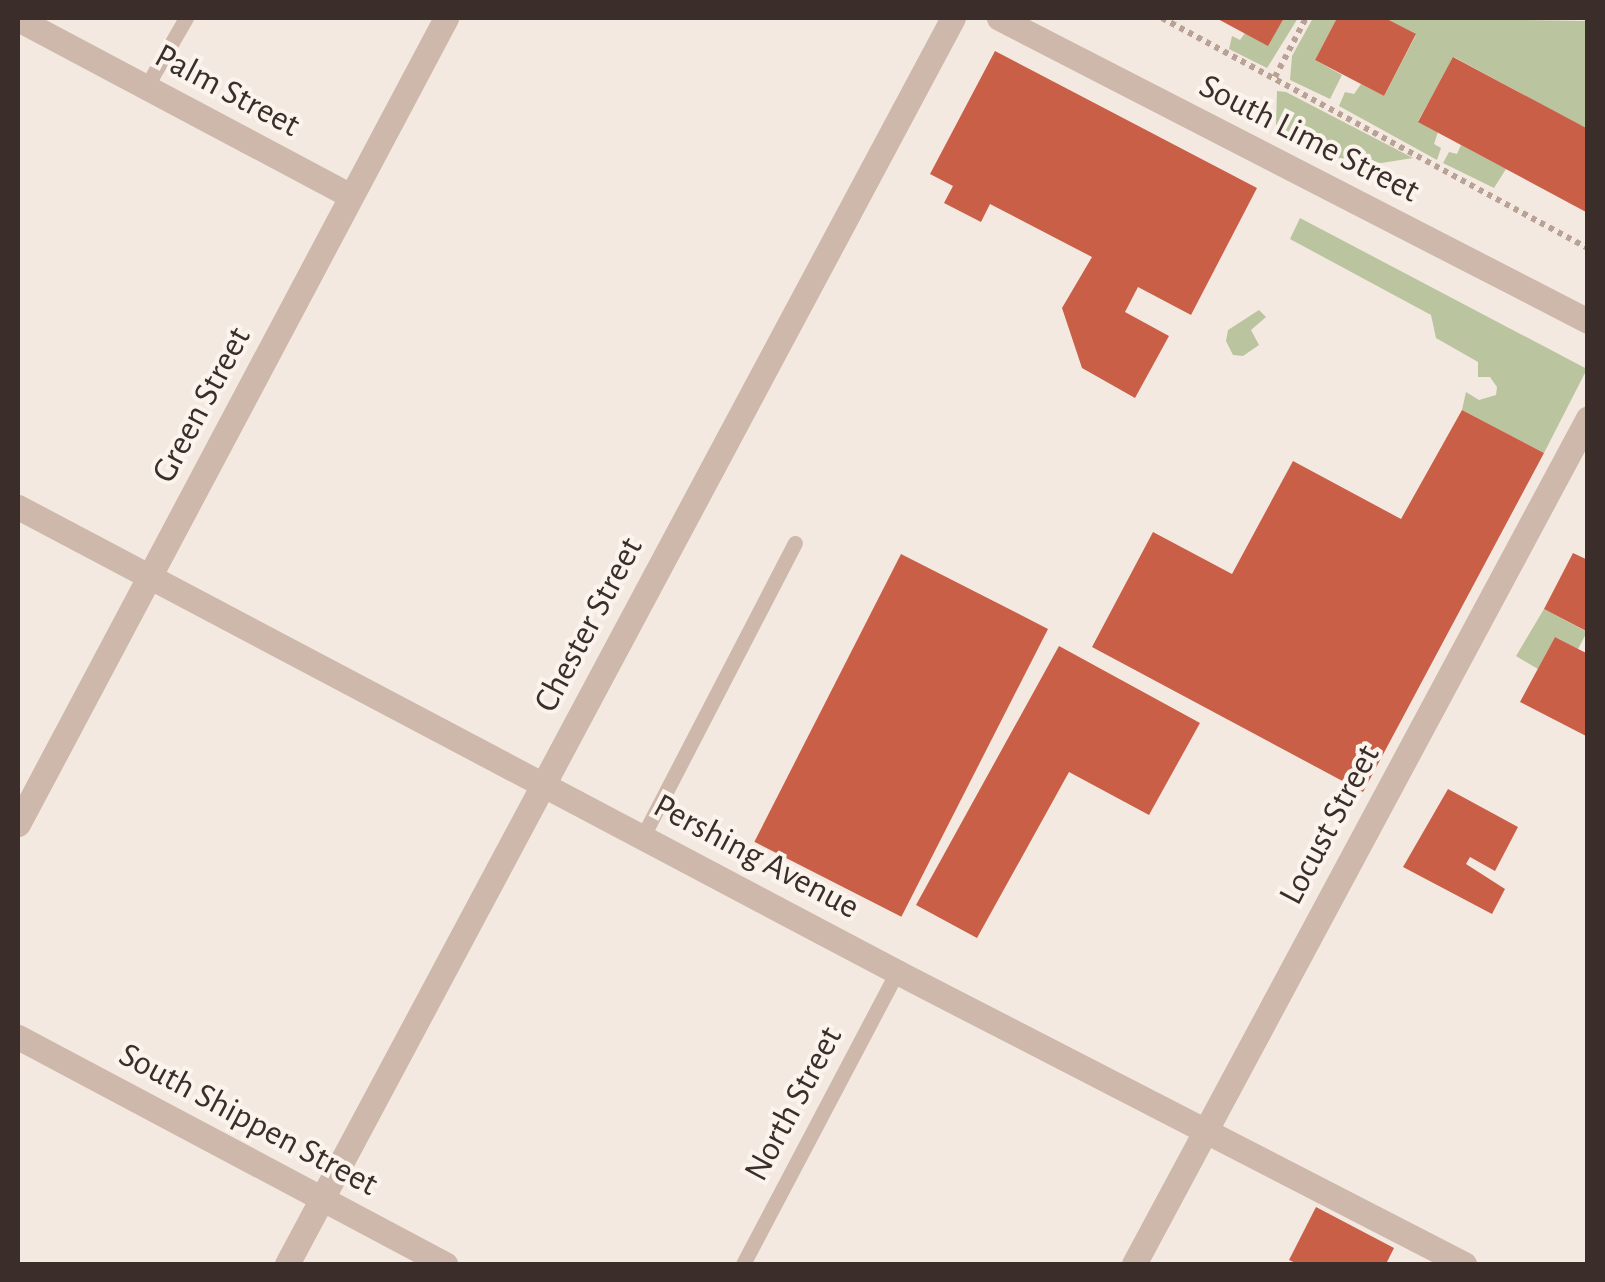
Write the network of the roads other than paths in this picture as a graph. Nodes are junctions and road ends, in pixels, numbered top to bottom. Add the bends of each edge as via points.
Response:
1 (186, 18) edge
2 (446, 18) edge
3 (953, 18) edge
4 (998, 18) edge
5 (18, 19) edge
6 (146, 87) junction
7 (351, 196) junction
8 (1588, 321) edge
9 (1588, 418) edge
10 (18, 506) edge
11 (796, 543) dead end
12 (151, 576) junction
13 (545, 782) junction
14 (18, 824) edge
15 (643, 836) junction
16 (897, 972) junction
17 (18, 1037) edge
18 (1206, 1129) junction
19 (322, 1199) junction
20 (287, 1264) edge
21 (444, 1264) edge
22 (743, 1264) edge
23 (1134, 1264) edge
24 (1464, 1264) edge

1 - 6 lane
2 - 7 street, Green Street
3 - 13 street, Chester Street
4 - 8 street, South Lime Street
5 - 6 street, Palm Street
6 - 7 street, Palm Street
7 - 12 street, Green Street
9 - 18 street, Locust Street
10 - 12 street, Pershing Avenue
11 - 15 lane
12 - 13 street, Pershing Avenue
12 - 14 street, Green Street
13 - 15 street, Pershing Avenue
13 - 19 street, Chester Street
15 - 16 street, Pershing Avenue
16 - 18 street, Pershing Avenue
16 - 22 lane, North Street
17 - 19 street, South Shippen Street
18 - 23 street, Locust Street
18 - 24 street, Pershing Avenue
19 - 20 street, Chester Street
19 - 21 street, South Shippen Street

